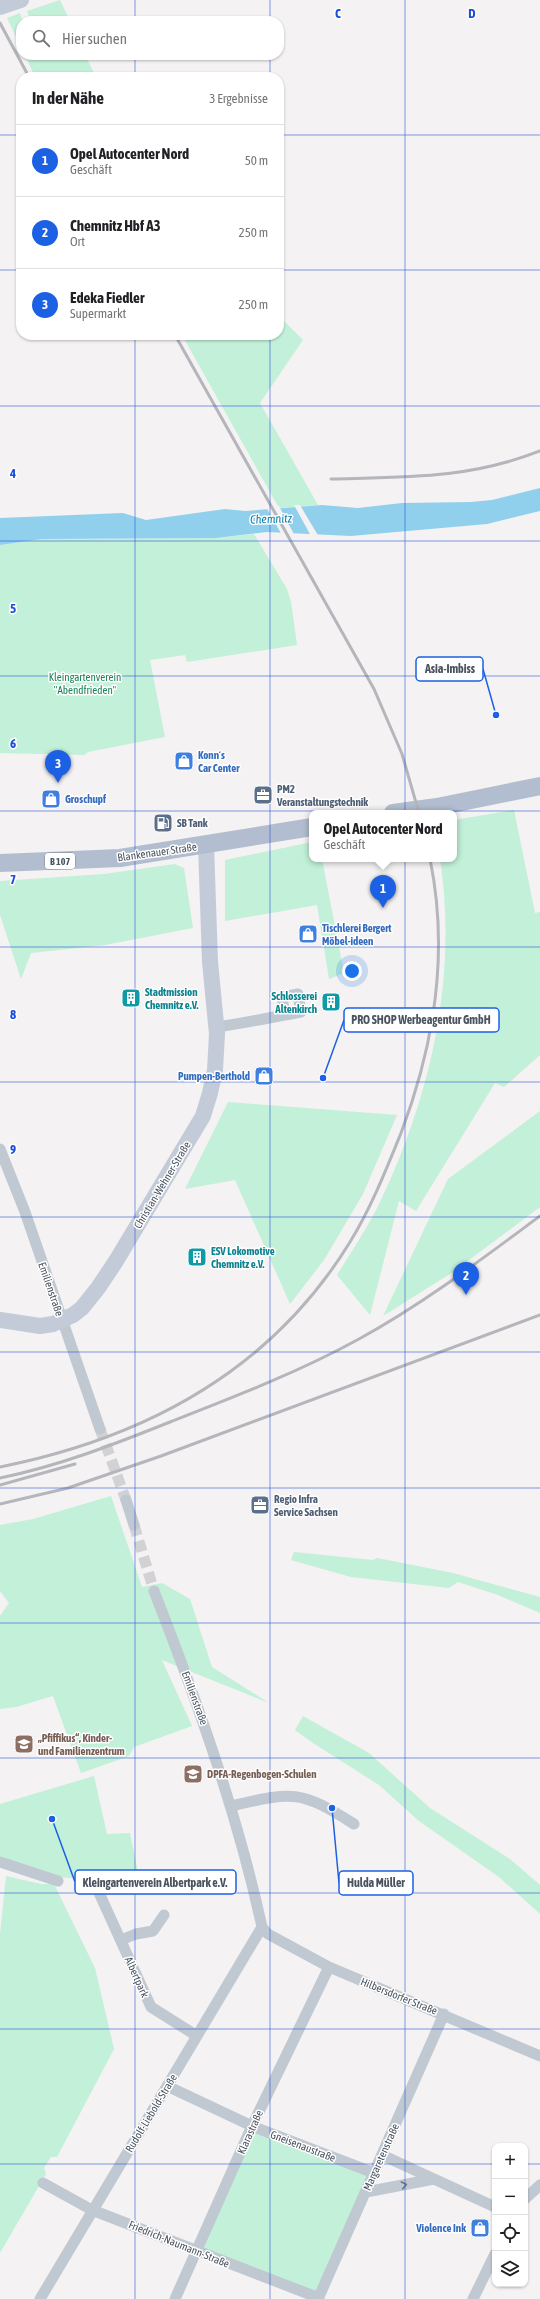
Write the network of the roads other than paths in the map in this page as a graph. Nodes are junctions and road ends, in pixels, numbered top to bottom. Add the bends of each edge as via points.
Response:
1 (21, 0) edge
2 (0, 7) edge
3 (540, 786) edge
4 (415, 810) edge
5 (309, 828) edge
6 (206, 845) junction
7 (0, 863) edge
8 (285, 1015) dead end
9 (217, 1027) junction
10 (0, 1149) edge
11 (0, 1320) edge
12 (62, 1321) junction
13 (100, 1429) tunnel mouth
14 (126, 1500) tunnel mouth
15 (134, 1524) tunnel mouth
16 (154, 1591) tunnel mouth
17 (231, 1806) junction
18 (354, 1824) dead end
19 (0, 1862) edge
20 (58, 1881) dead end
21 (100, 1895) dead end
22 (164, 1915) dead end
23 (262, 1927) junction
24 (121, 1940) junction
25 (329, 1967) junction
26 (444, 2014) junction
27 (197, 2036) junction
28 (540, 2056) edge
29 (166, 2086) junction
30 (252, 2126) junction
31 (382, 2155) junction
32 (374, 2173) junction
33 (434, 2179) junction
34 (43, 2183) dead end
35 (540, 2186) edge
36 (366, 2192) junction
37 (528, 2196) edge
38 (492, 2207) edge
39 (92, 2210) junction
40 (198, 2252) junction
41 (492, 2260) edge
42 (40, 2299) edge
43 (176, 2299) edge
44 (318, 2299) edge
45 (473, 2299) edge

1 - 2 main road
3 - 4 main road
5 - 6 main road, Blankenauer Straße / B 107
6 - 7 main road, Blankenauer Straße / B 107 via 120,858
6 - 9 main road, Christian-Wehner-Straße via 210,962
8 - 9 street
9 - 12 main road, Christian-Wehner-Straße via 215,1070 203,1116 98,1288 82,1308
10 - 12 street, Emilienstraße
11 - 12 main road via 40,1326
12 - 13 street, Emilienstraße
14 - 15 street
16 - 17 street, Emilienstraße via 187,1675
17 - 18 street via 296,1795 319,1802
17 - 23 street, Emilienstraße
19 - 20 street
21 - 24 street, Albertpark
22 - 24 street via 153,1931
23 - 25 street, Hilbersdorfer Straße via 268,1934
23 - 27 street, Rudolf-Liebold-Straße
24 - 27 street, Albertpark via 151,2007
25 - 26 street, Hilbersdorfer Straße
25 - 30 street, Klarastraße
26 - 28 street, Hilbersdorfer Straße
26 - 31 street, Margaretenstraße
27 - 29 street, Rudolf-Liebold-Straße
29 - 30 street, Gneisenaustraße
29 - 39 street, Rudolf-Liebold-Straße
30 - 32 street, Gneisenaustraße
30 - 40 street, Klarastraße
31 - 32 street, Margaretenstraße
31 - 33 street
32 - 36 street, Margaretenstraße
36 -> 33 street
33 - 38 street
34 - 39 street, Friedrich-Naumann-Straße
35 - 37 street
36 - 44 street, Margaretenstraße
39 - 40 street, Friedrich-Naumann-Straße
39 - 42 street, Rudolf-Liebold-Straße
40 - 43 street, Klarastraße
40 - 44 street, Friedrich-Naumann-Straße
41 - 45 street

